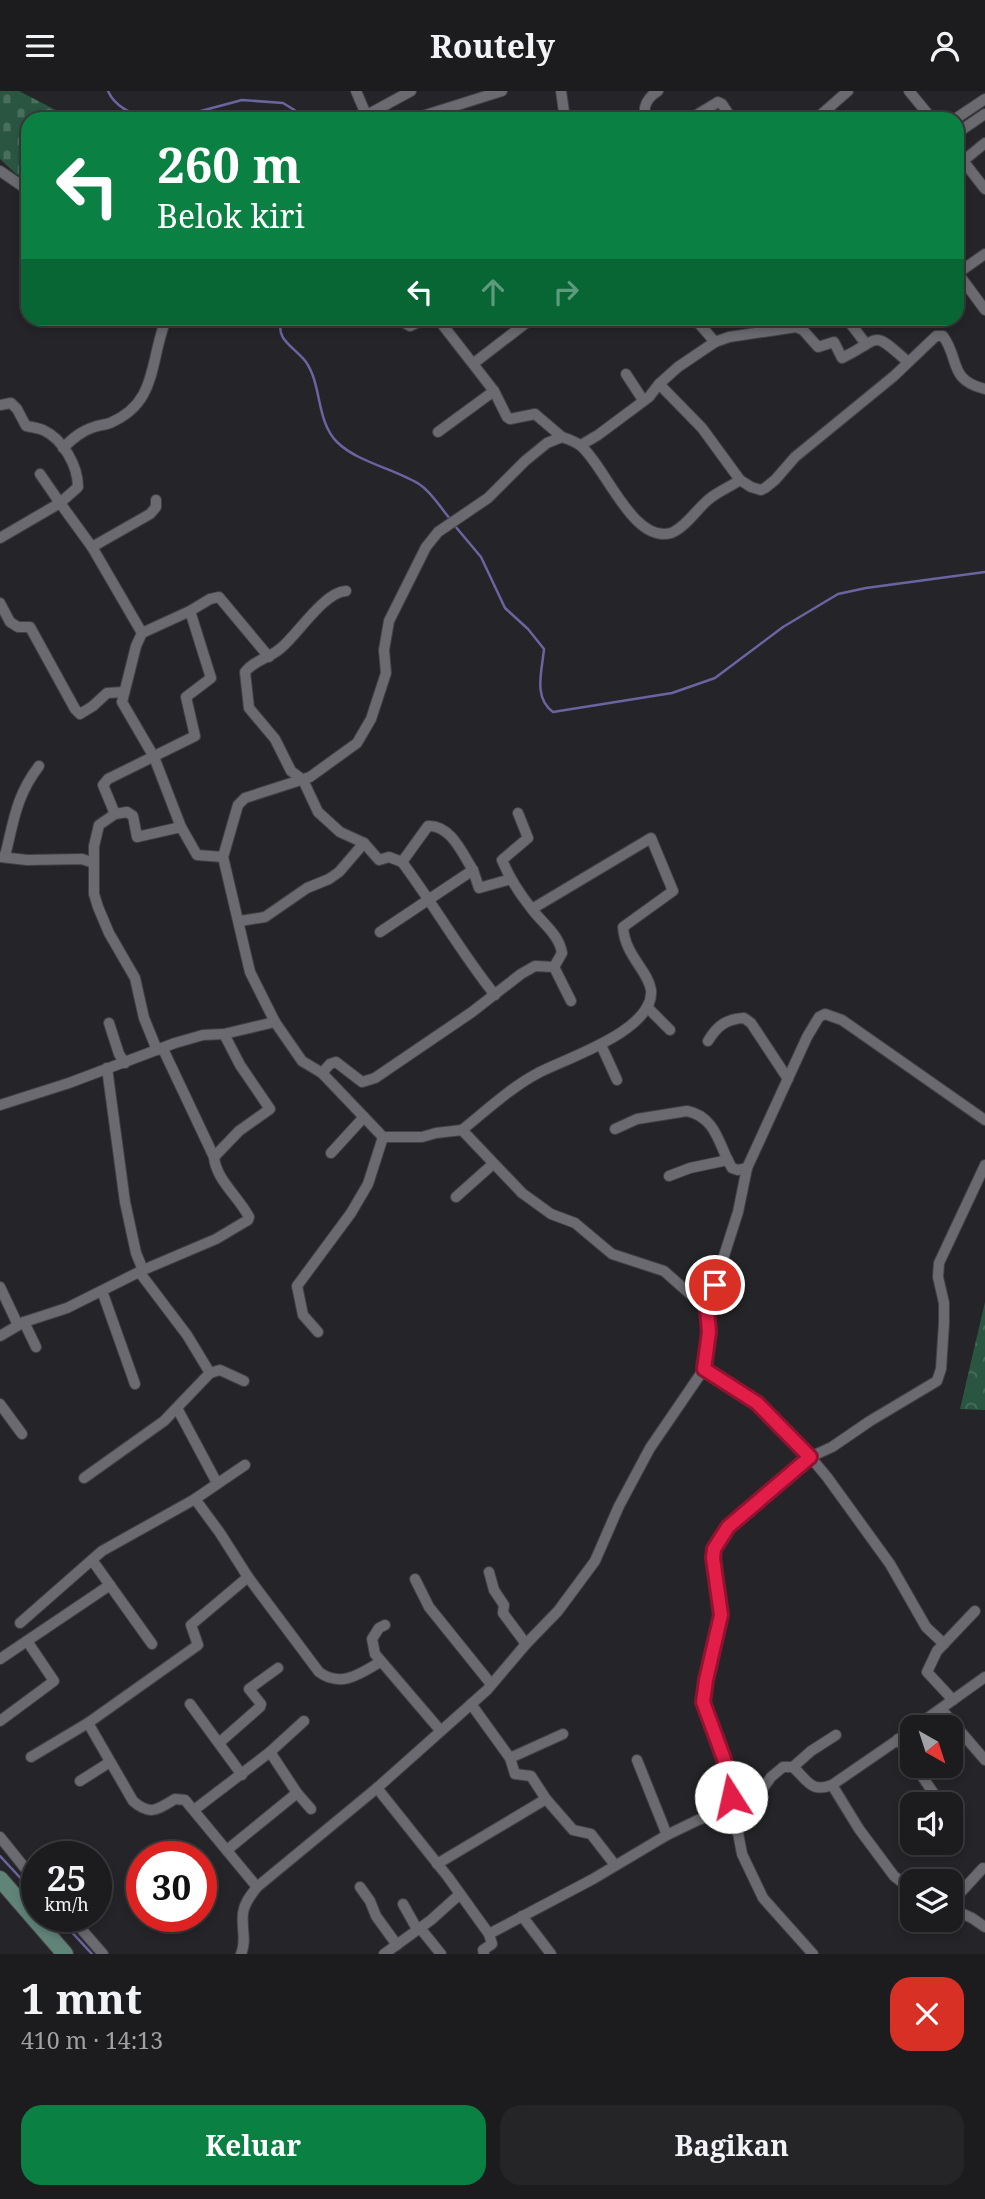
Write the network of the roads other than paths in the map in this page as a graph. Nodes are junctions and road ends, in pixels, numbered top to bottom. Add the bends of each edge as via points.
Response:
1 (356, 91) edge
2 (411, 91) edge
3 (502, 91) edge
4 (561, 91) edge
5 (658, 91) edge
6 (827, 91) edge
7 (848, 91) edge
8 (909, 91) edge
9 (985, 99) edge
10 (834, 103) junction
11 (366, 112) edge
12 (376, 112) edge
13 (435, 112) edge
14 (564, 112) edge
15 (646, 112) edge
16 (702, 112) edge
17 (727, 112) edge
18 (824, 112) edge
19 (926, 112) edge
20 (964, 113) edge
21 (985, 114) edge
22 (964, 128) edge
23 (985, 143) edge
24 (964, 155) edge
25 (964, 162) edge
26 (0, 171) edge
27 (21, 185) edge
28 (985, 189) edge
29 (985, 254) edge
30 (964, 269) edge
31 (964, 281) edge
32 (985, 310) edge
33 (162, 326) edge
34 (444, 326) edge
35 (522, 326) edge
36 (701, 326) edge
37 (852, 326) edge
38 (715, 342) junction
39 (866, 344) junction
40 (908, 362) junction
41 (474, 363) junction
42 (626, 374) dead end
43 (659, 384) junction
44 (985, 389) edge
45 (494, 391) junction
46 (643, 400) junction
47 (0, 405) edge
48 (438, 432) dead end
49 (562, 437) junction
50 (581, 445) junction
51 (63, 449) junction
52 (40, 474) dead end
53 (740, 480) junction
54 (156, 500) dead end
55 (61, 503) junction
56 (0, 538) edge
57 (92, 547) junction
58 (346, 591) dead end
59 (0, 603) edge
60 (190, 611) junction
61 (142, 633) junction
62 (269, 657) junction
63 (124, 692) junction
64 (153, 757) junction
65 (40, 766) dead end
66 (303, 780) junction
67 (518, 813) dead end
68 (115, 814) junction
69 (181, 827) junction
70 (365, 843) junction
71 (3, 857) edge
72 (223, 857) junction
73 (402, 862) junction
74 (94, 863) junction
75 (472, 870) junction
76 (511, 879) junction
77 (429, 898) junction
78 (532, 909) junction
79 (240, 921) junction
80 (380, 932) dead end
81 (554, 967) junction
82 (495, 995) junction
83 (571, 1000) dead end
84 (647, 1007) junction
85 (109, 1023) dead end
86 (275, 1023) junction
87 (670, 1030) dead end
88 (224, 1034) junction
89 (708, 1041) dead end
90 (601, 1045) junction
91 (160, 1050) junction
92 (125, 1063) junction
93 (107, 1068) junction
94 (322, 1073) junction
95 (788, 1079) junction
96 (617, 1080) dead end
97 (0, 1105) edge
98 (364, 1117) junction
99 (985, 1120) edge
100 (615, 1129) dead end
101 (462, 1130) junction
102 (383, 1137) junction
103 (331, 1153) dead end
104 (214, 1157) junction
105 (728, 1160) junction
106 (493, 1164) junction
107 (985, 1165) edge
108 (747, 1168) junction
109 (669, 1176) dead end
110 (456, 1196) dead end
111 (142, 1271) junction
112 (0, 1287) edge
113 (102, 1291) junction
114 (707, 1309) junction
115 (21, 1323) junction
116 (318, 1332) dead end
117 (0, 1336) edge
118 (36, 1347) dead end
119 (704, 1369) junction
120 (210, 1373) junction
121 (244, 1381) dead end
122 (135, 1384) dead end
123 (0, 1404) edge
124 (177, 1408) junction
125 (22, 1434) dead end
126 (810, 1457) junction
127 (245, 1465) dead end
128 (85, 1479) dead end
129 (217, 1483) junction
130 (195, 1499) junction
131 (92, 1560) junction
132 (489, 1572) dead end
133 (247, 1577) junction
134 (415, 1579) dead end
135 (110, 1585) junction
136 (975, 1611) dead end
137 (20, 1623) dead end
138 (385, 1625) dead end
139 (27, 1641) junction
140 (152, 1644) dead end
141 (526, 1644) junction
142 (944, 1644) junction
143 (0, 1659) edge
144 (380, 1662) junction
145 (278, 1668) dead end
146 (985, 1677) edge
147 (491, 1684) junction
148 (953, 1700) junction
149 (190, 1704) dead end
150 (471, 1704) junction
151 (942, 1710) junction
152 (934, 1715) edge
153 (0, 1721) edge
154 (304, 1721) dead end
155 (88, 1723) junction
156 (440, 1730) junction
157 (563, 1734) dead end
158 (836, 1735) dead end
159 (898, 1739) joint
160 (900, 1742) edge
161 (219, 1744) junction
162 (270, 1752) junction
163 (30, 1757) dead end
164 (510, 1758) junction
165 (637, 1760) dead end
166 (985, 1760) edge
167 (110, 1762) junction
168 (793, 1767) junction
169 (242, 1775) junction
170 (80, 1781) dead end
171 (832, 1785) junction
172 (377, 1787) junction
173 (297, 1793) junction
174 (546, 1799) junction
175 (311, 1809) dead end
176 (734, 1809) junction
177 (194, 1810) junction
178 (667, 1835) junction
179 (1, 1842) edge
180 (227, 1850) junction
181 (437, 1864) junction
182 (615, 1865) junction
183 (21, 1867) edge
184 (983, 1867) dead end
185 (0, 1879) edge
186 (900, 1881) edge
187 (257, 1887) junction
188 (360, 1887) dead end
189 (963, 1891) edge
190 (460, 1894) junction
191 (19, 1895) joint
192 (403, 1904) dead end
193 (963, 1913) edge
194 (522, 1916) junction
195 (985, 1927) edge
196 (419, 1929) junction
197 (84, 1932) edge
198 (489, 1934) junction
199 (397, 1945) junction
200 (65, 1954) edge
201 (103, 1954) edge
202 (241, 1954) edge
203 (384, 1954) edge
204 (441, 1954) edge
205 (484, 1954) edge
206 (551, 1954) edge
207 (813, 1954) edge

1 - 11 street
2 - 12 street
3 - 13 street
4 - 14 street
5 - 15 street via 650,96
6 - 10 street
7 - 10 street
8 - 19 street
9 - 20 street
10 - 18 street
16 - 17 street via 718,102
21 - 22 street
23 - 24 street
25 - 28 street
26 - 27 street
29 - 30 street
31 - 32 street
33 - 51 street via 144,396 130,411 76,435
34 - 41 street
35 - 41 street
36 - 38 street
37 - 39 street
38 - 39 street via 789,327 803,330 818,347 834,342 842,358
38 - 43 street
39 - 40 street via 883,341
40 - 44 street via 936,336 943,336 960,376
40 - 53 street via 794,457 775,481 761,490
41 - 45 street
42 - 46 street
43 - 46 street
43 - 53 street via 702,428
45 - 48 street
45 - 49 street via 509,418 535,414
46 - 50 street
47 - 51 street via 11,403 26,426 45,430
49 - 50 street
49 - 66 street via 547,443 488,498 438,532 426,547 389,621 386,673 371,719 357,743
50 - 53 street via 634,517 653,532 669,534 678,529 707,501
51 - 55 street via 73,463 78,487
52 - 55 street
54 - 57 street via 150,514
55 - 56 street
55 - 57 street
57 - 61 street
58 - 62 street via 335,593
59 - 63 street via 10,622 30,627 80,713 107,693
60 - 61 street
60 - 62 street via 219,597
60 - 64 street via 211,678 186,697 195,736
61 - 63 street
62 - 66 street via 245,672 249,708 275,739 291,771
63 - 64 street via 122,702
64 - 68 street via 113,775 103,785
64 - 69 street
65 - 71 street via 18,801
66 - 70 street via 327,822
66 - 72 street via 240,801
67 - 76 street via 528,838 502,860
68 - 69 street via 130,812 139,838
68 - 74 street via 97,829
69 - 72 street via 197,855
70 - 73 street via 379,860 389,857
70 - 79 street via 329,879 265,917
71 - 74 street
72 - 79 street
73 - 75 street via 430,825 447,832
73 - 77 street
74 - 91 street via 99,910 135,978 144,1018
75 - 76 street via 479,888
75 - 77 street
76 - 78 street
77 - 80 street
77 - 82 street via 471,966
78 - 81 street via 561,945
78 - 84 street via 651,838 673,891 625,924 623,930 629,952 651,989
79 - 86 street via 250,972
81 - 82 street via 535,966
81 - 83 street
82 - 94 street via 366,1082 341,1063 330,1064
84 - 87 street
84 - 90 street
85 - 92 street
86 - 88 street
86 - 94 street via 302,1061
88 - 91 street via 203,1035
88 - 104 street via 270,1109
89 - 95 street via 717,1027 744,1018
90 - 96 street
90 - 101 street via 540,1073
91 - 92 street
91 - 104 street
92 - 93 street
93 - 97 street
93 - 111 street via 125,1202
94 - 98 street
95 - 99 street via 807,1037 825,1014 842,1020
95 - 108 street
98 - 102 street
98 - 103 street
100 - 105 street via 637,1119 694,1112 717,1133
101 - 102 street
101 - 106 street
102 - 116 street via 368,1184 297,1286 303,1315
104 - 111 street via 214,1165 249,1219 216,1239
105 - 108 street via 734,1170
105 - 109 street
106 - 110 street
106 - 114 street via 551,1214 576,1223 612,1254 664,1271
107 - 126 street via 939,1263 944,1323 939,1377
108 - 114 street
111 - 113 street
111 - 120 street
112 - 115 street
113 - 115 street
113 - 122 street
114 - 119 street
115 - 117 street
115 - 118 street
119 - 126 street via 757,1403
119 - 141 street via 650,1448 595,1561 558,1611
120 - 121 street via 220,1370
120 - 124 street
123 - 125 street
124 - 128 street
124 - 129 street
126 - 142 street via 890,1564 926,1627
126 - 176 street via 728,1527 714,1549 721,1615 703,1702 724,1759
127 - 129 street
129 - 130 street
130 - 131 street
130 - 133 street
131 - 135 street
131 - 137 street
132 - 141 street via 504,1605 503,1613
133 - 144 street via 329,1679 355,1676
133 - 155 street via 191,1625 198,1645
134 - 147 street via 429,1607
135 - 139 street
135 - 140 street
136 - 142 street
138 - 144 street via 372,1639
139 - 143 street
139 - 153 street via 54,1681
141 - 147 street
142 - 148 street via 928,1672
144 - 156 street
145 - 161 street via 249,1689 260,1707
146 - 148 street
147 - 150 street
148 - 151 street
149 - 161 street
150 - 156 street
150 - 164 street
151 - 152 street
151 - 166 street
154 - 162 street
155 - 163 street
155 - 167 street
156 - 172 street
157 - 164 street
158 - 168 street
159 - 160 street
159 - 171 street
161 - 169 street
162 - 169 street
162 - 173 street
164 - 174 street via 515,1774 531,1776
165 - 178 street
167 - 170 street
167 - 177 street via 132,1801 142,1808 157,1810 175,1799 185,1800
168 - 171 street via 815,1788
168 - 176 street via 783,1767 757,1797
169 - 177 street
171 - 186 street
172 - 181 street
172 - 187 street
173 - 175 street
173 - 180 street
174 - 181 street
174 - 182 street via 573,1830 591,1834
176 - 178 street
176 - 207 street via 742,1854 763,1898
177 - 180 street
178 - 182 street
179 - 183 street
180 - 187 street
181 - 190 street
182 - 194 street
184 - 189 street
185 - 191 main road
187 - 202 street via 242,1914
188 - 199 street
190 - 196 street
190 - 198 street
191 - 200 main road
192 - 196 street
193 - 195 street
194 - 198 street
194 - 206 street
196 - 199 street
196 - 204 street
197 - 201 street
198 - 205 street via 492,1944
199 - 203 street

